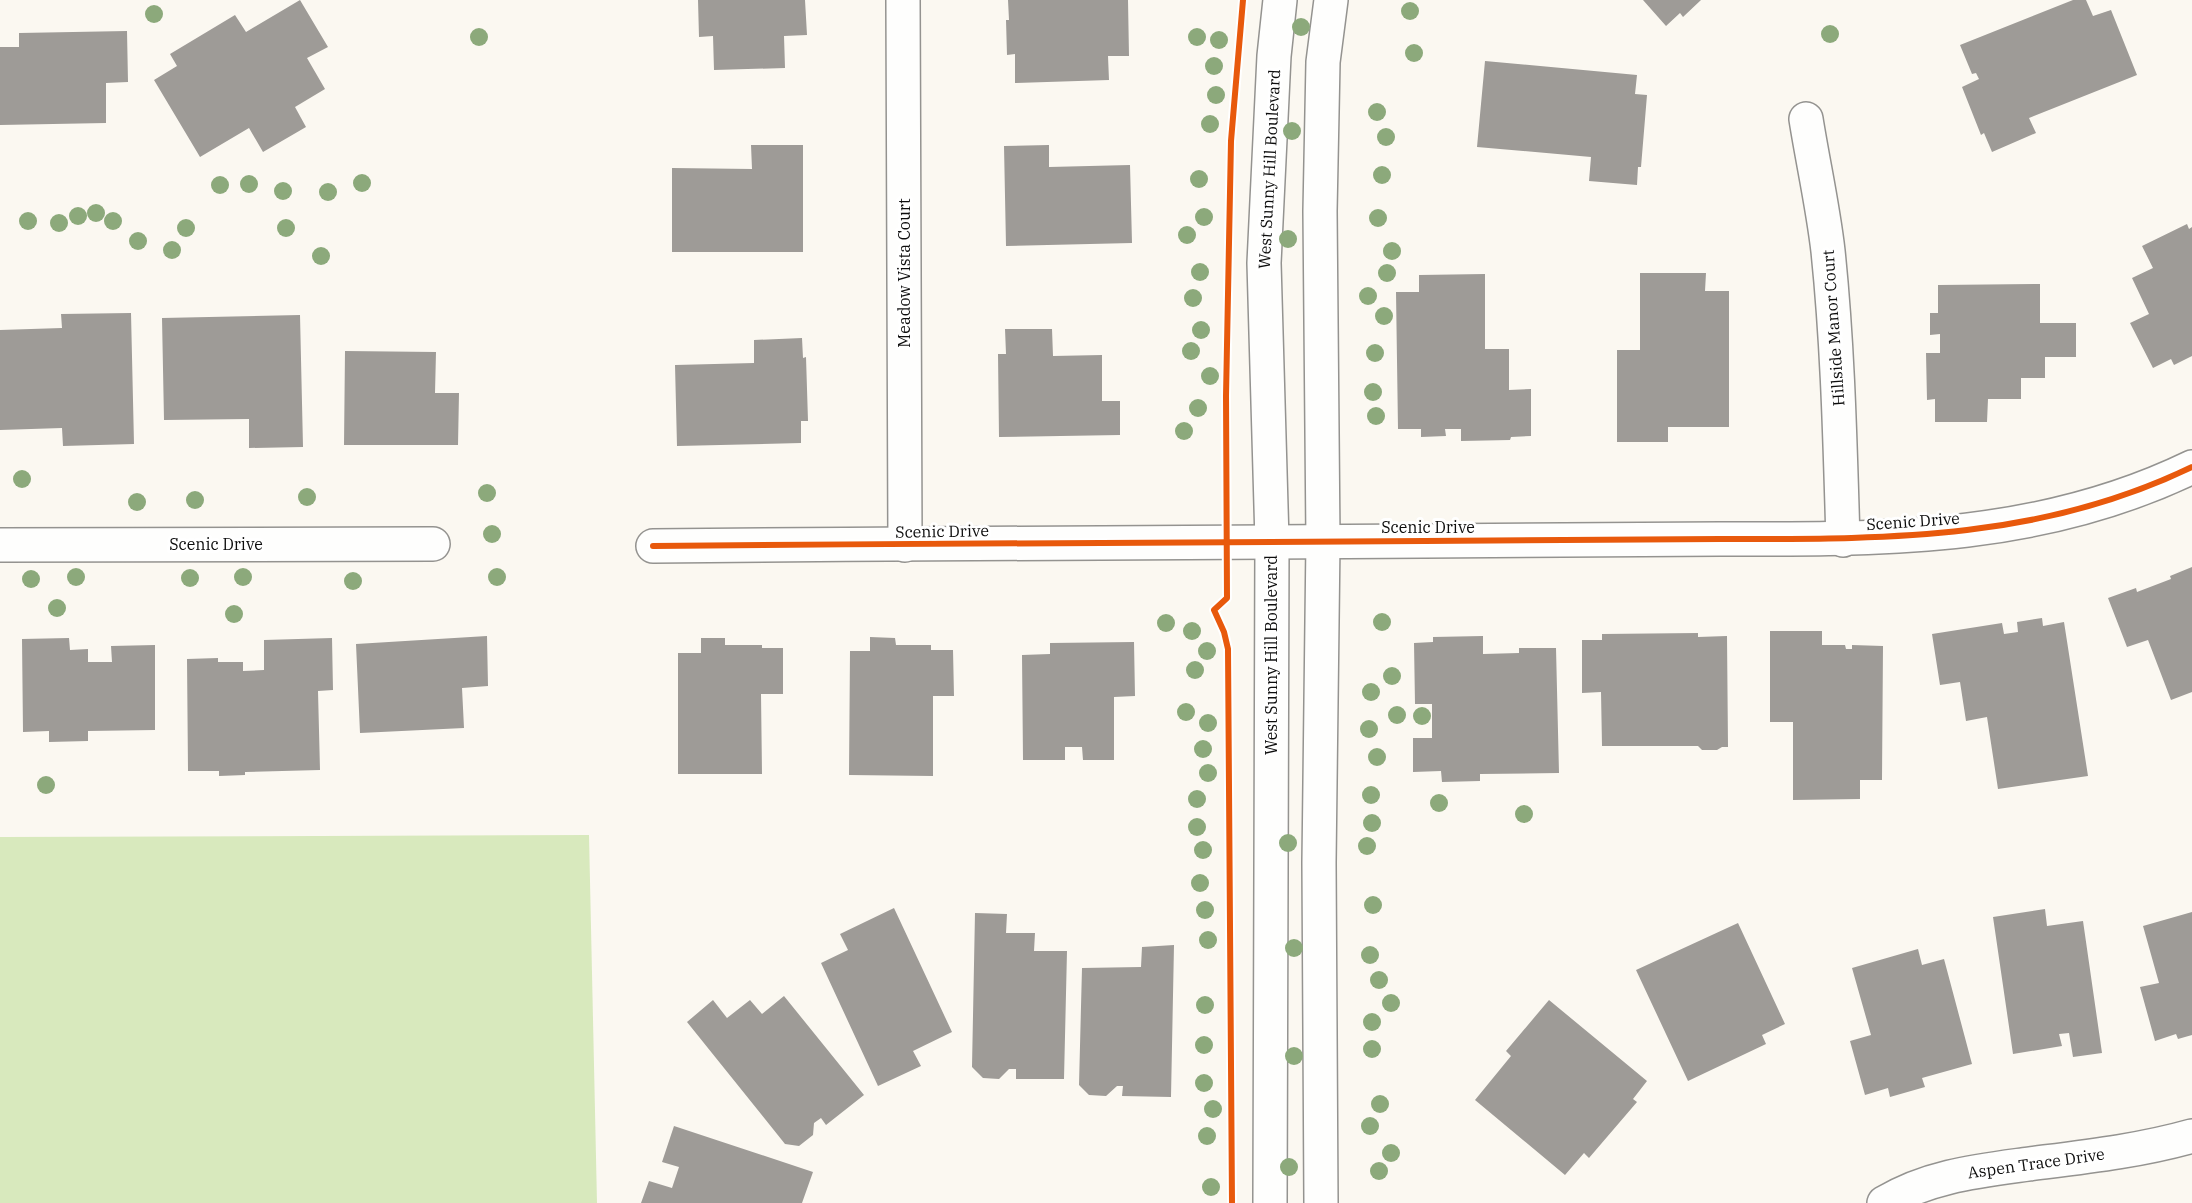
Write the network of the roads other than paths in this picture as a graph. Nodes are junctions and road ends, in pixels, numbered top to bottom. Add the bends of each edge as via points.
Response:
1 (903, 0) edge
2 (1280, 0) edge
3 (1331, 0) edge
4 (1806, 119) dead end
5 (2192, 467) edge
6 (1843, 540) junction
7 (1272, 541) junction
8 (1323, 541) junction
9 (0, 544) edge
10 (433, 544) dead end
11 (905, 545) junction
12 (653, 546) dead end
13 (2192, 1136) edge
14 (1270, 1203) edge
15 (1321, 1203) edge
16 (1884, 1203) edge

1 - 11 street, Meadow Vista Court
2 - 7 street, West Sunny Hill Boulevard via 1264,263
3 - 8 street via 1323,62 1320,199
4 - 6 street, Hillside Manor Court via 1833,312
5 - 6 street, Scenic Drive via 2104,503 2041,520 1978,530
6 - 8 street, Scenic Drive
7 - 8 street, Scenic Drive
7 - 11 street, Scenic Drive
7 - 14 street, West Sunny Hill Boulevard
8 - 15 street via 1319,862
9 - 10 street, Scenic Drive
11 - 12 street, Scenic Drive
13 - 16 street, Aspen Trace Drive via 2099,1155 1982,1169 1930,1181

